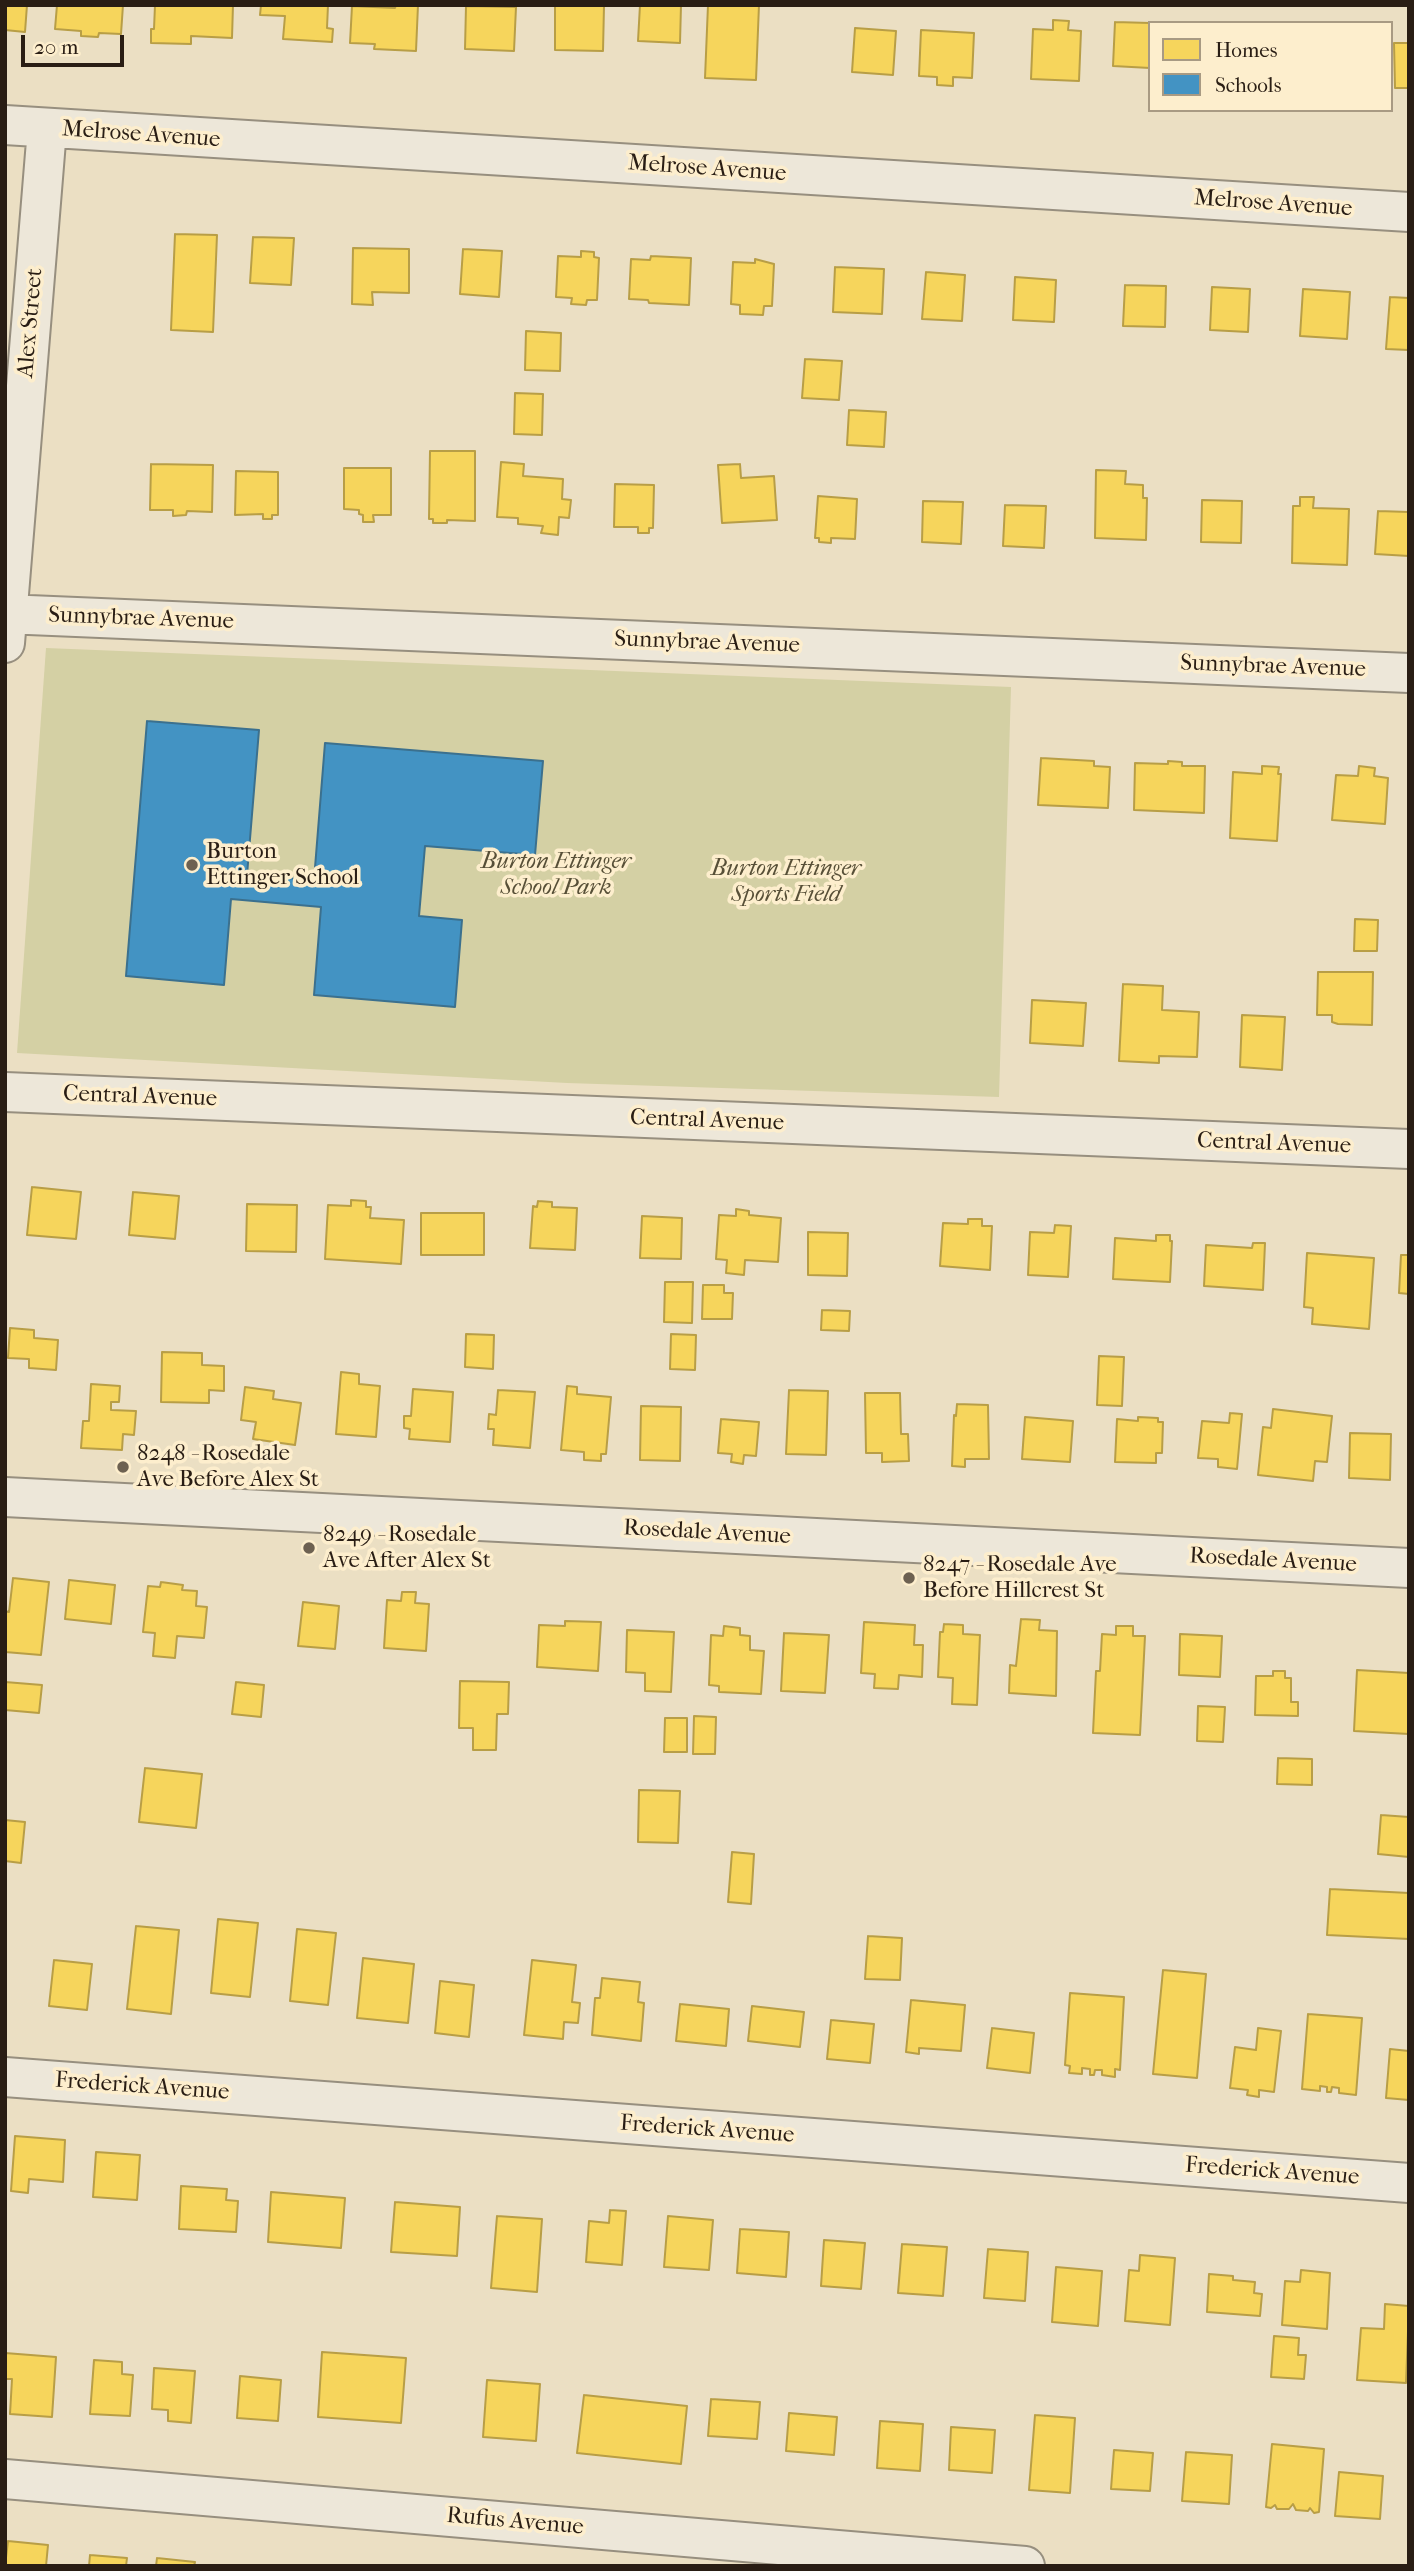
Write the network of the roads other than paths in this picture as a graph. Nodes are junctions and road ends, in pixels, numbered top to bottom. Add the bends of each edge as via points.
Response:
1 (5, 125) edge
2 (47, 129) junction
3 (1409, 212) edge
4 (6, 623) edge
5 (1409, 673) edge
6 (5, 1092) edge
7 (1409, 1149) edge
8 (5, 1497) edge
9 (1409, 1568) edge
10 (5, 2077) edge
11 (1409, 2183) edge
12 (5, 2479) edge
13 (1026, 2566) edge

1 - 2 street, Melrose Avenue
2 - 3 street, Melrose Avenue
2 - 4 street, Alex Street
4 - 5 street, Sunnybrae Avenue
6 - 7 street, Central Avenue
8 - 9 street, Rosedale Avenue
10 - 11 street, Frederick Avenue
12 - 13 street, Rufus Avenue

